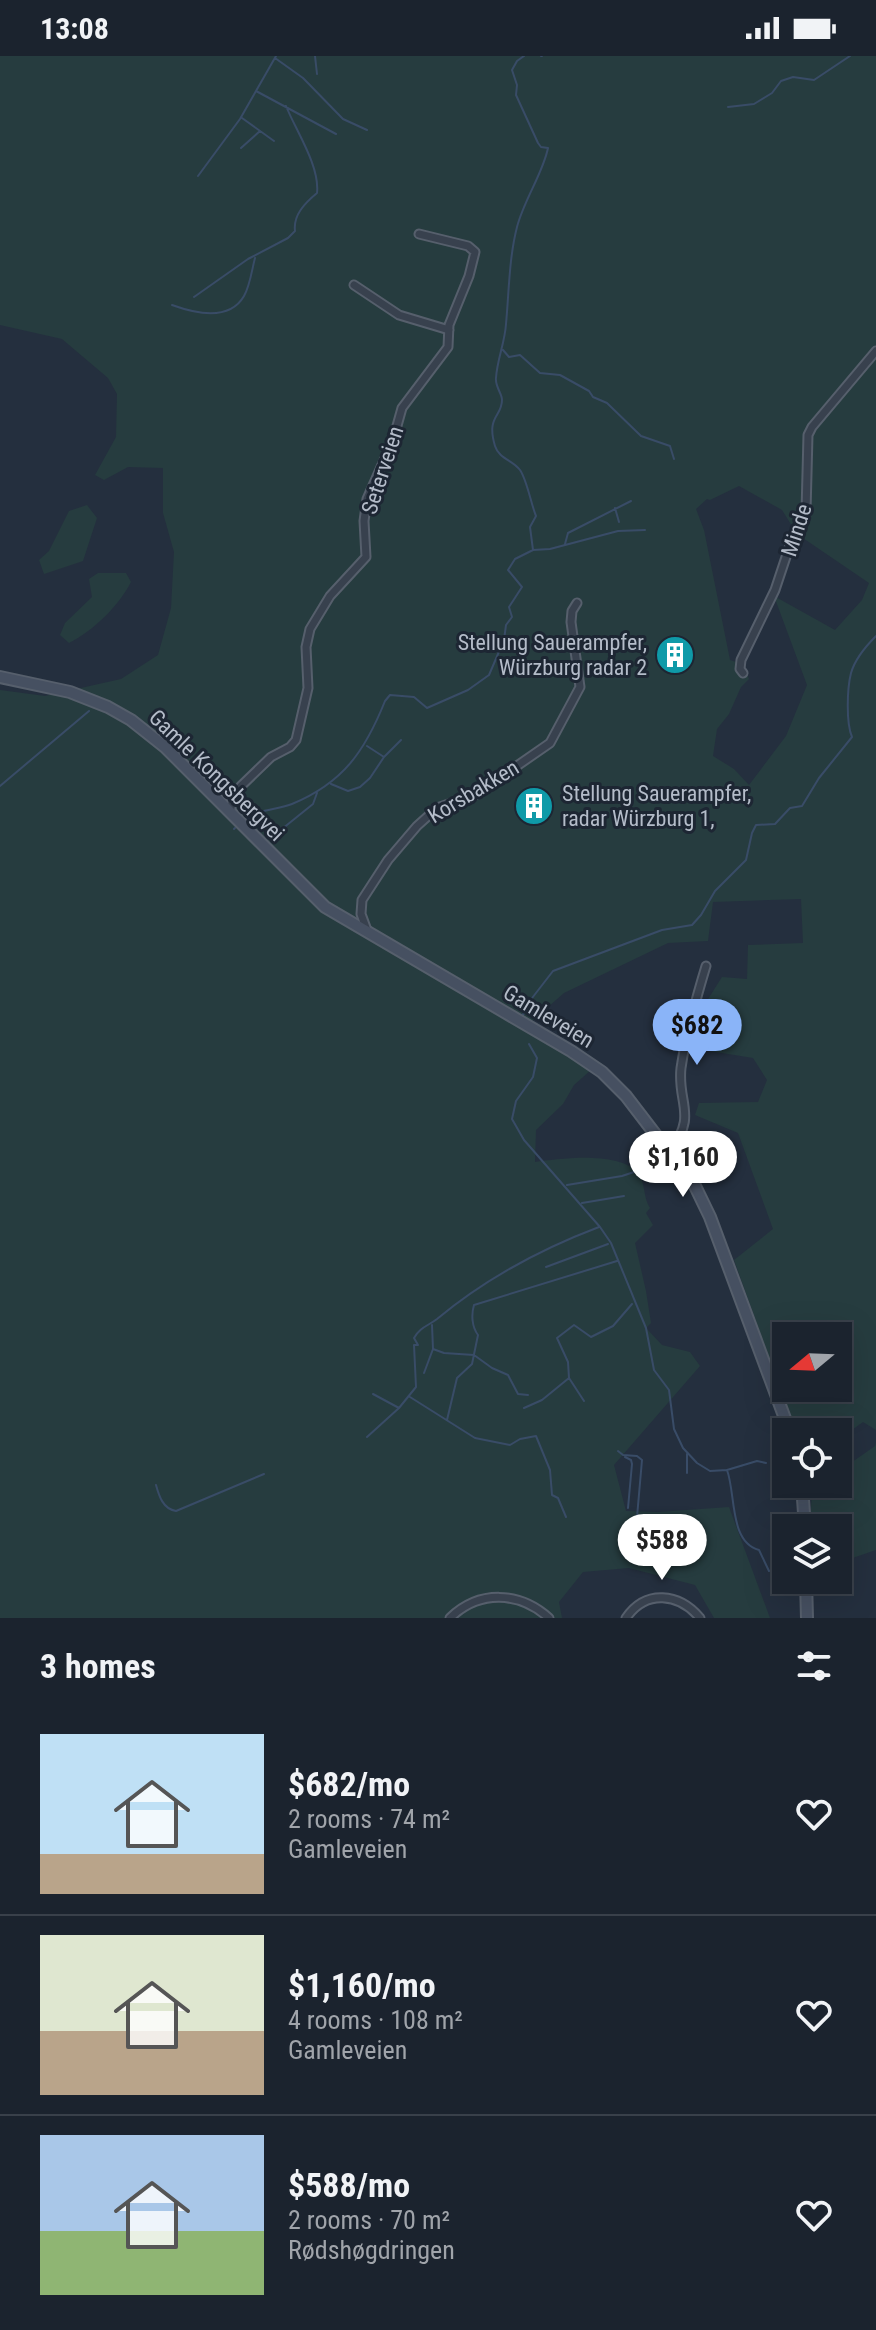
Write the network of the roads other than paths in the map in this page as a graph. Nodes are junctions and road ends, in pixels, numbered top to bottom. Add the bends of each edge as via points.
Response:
1 (419, 234) dead end
2 (354, 285) dead end
3 (449, 330) junction
4 (876, 351) edge
5 (577, 603) dead end
6 (743, 673) dead end
7 (0, 677) edge
8 (230, 813) junction
9 (369, 934) junction
10 (385, 943) joint
11 (706, 966) dead end
12 (670, 1151) junction
13 (785, 1418) edge
14 (806, 1594) edge
15 (450, 1618) edge
16 (549, 1618) edge
17 (626, 1618) edge
18 (700, 1618) edge
19 (807, 1618) edge

1 - 3 street, Seterveien via 475,252
2 - 3 street via 399,315
3 - 8 street, Seterveien via 444,354 402,408 367,499 366,557 330,596 310,629 308,688 296,740 241,786
4 - 6 street, Minde via 808,435 806,512 741,660
5 - 9 street, Korsbakken via 571,622 580,687 550,743 475,795 437,808 417,826 362,900
7 - 8 main road, Gamle Kongsbergvei via 70,692 131,720
8 - 9 main road, Gamle Kongsbergvei via 321,904
9 - 10 main road, Gamle Kongsbergvei
10 - 12 main road, Gamleveien via 593,1065 619,1088
11 - 12 street via 681,1072 686,1116
12 - 13 main road, Gamleveien via 706,1206
14 - 19 main road
15 - 16 street via 473,1602 499,1597 521,1599
17 - 18 street via 644,1601 666,1597

